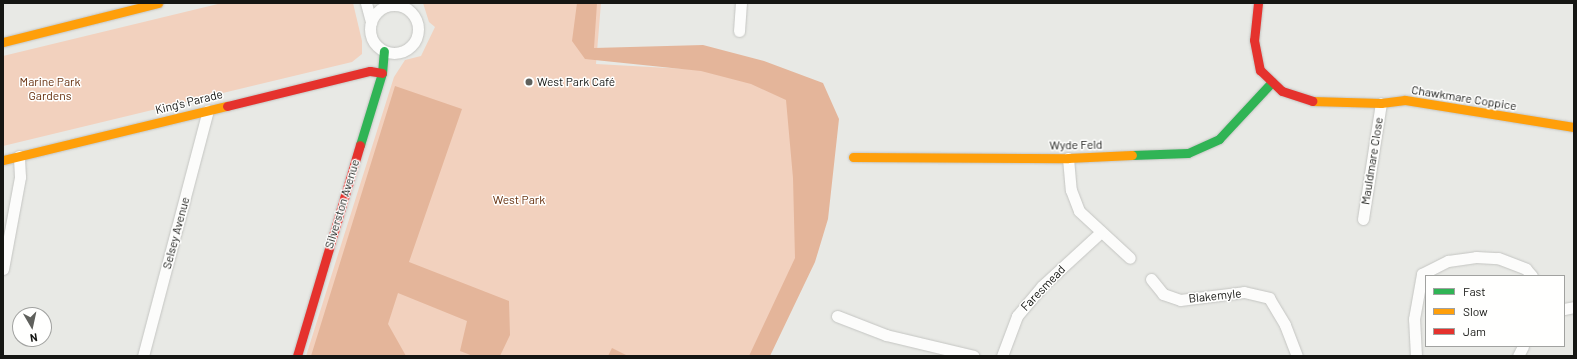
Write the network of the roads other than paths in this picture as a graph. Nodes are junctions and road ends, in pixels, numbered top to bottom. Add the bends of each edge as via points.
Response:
1 (158, 3) edge
2 (366, 3) edge
3 (741, 3) edge
4 (1258, 3) edge
5 (408, 6) edge
6 (371, 22) junction
7 (739, 31) dead end
8 (3, 42) edge
9 (384, 51) junction
10 (382, 72) junction
11 (1272, 82) junction
12 (1381, 103) junction
13 (208, 110) junction
14 (1574, 127) edge
15 (19, 156) junction
16 (852, 157) dead end
17 (1068, 158) junction
18 (3, 160) edge
19 (1363, 219) dead end
20 (1101, 232) junction
21 (1130, 258) dead end
22 (3, 269) edge
23 (1531, 275) edge
24 (1151, 279) dead end
25 (838, 316) dead end
26 (1522, 347) edge
27 (144, 356) edge
28 (297, 356) edge
29 (974, 356) edge
30 (1002, 356) edge
31 (1297, 356) edge
32 (1416, 356) edge
33 (1518, 356) edge

1 - 8 street
2 - 6 street
3 - 7 street
4 - 11 street, Chawkmare Coppice via 1254,40 1260,70
5 - 6 street via 386,6
5 - 9 street via 418,29 413,44 400,52
6 - 9 street via 371,36
9 - 10 street, Silverston Avenue
10 - 13 street, King's Parade via 370,71
10 - 28 street, Silverston Avenue
11 - 12 street, Chawkmare Coppice via 1282,91 1312,101
11 - 17 street, Wyde Feld via 1219,139 1188,154
12 - 14 street, Chawkmare Coppice via 1405,100
12 - 19 street, Mauldmare Close
13 - 15 street, King's Parade
13 - 27 street, Selsey Avenue
15 - 18 street, King's Parade
15 - 22 street via 20,177
16 - 17 street, Wyde Feld
17 - 20 street via 1071,190 1079,211
20 - 21 street
20 - 30 street, Faresmead via 1042,286 1017,316
23 - 32 street via 1526,269 1498,258 1476,257 1448,261 1422,274 1414,319
24 - 31 street, Blakemyle via 1163,294 1180,300 1244,292 1269,298 1285,325
25 - 29 street via 886,335
26 - 33 street

